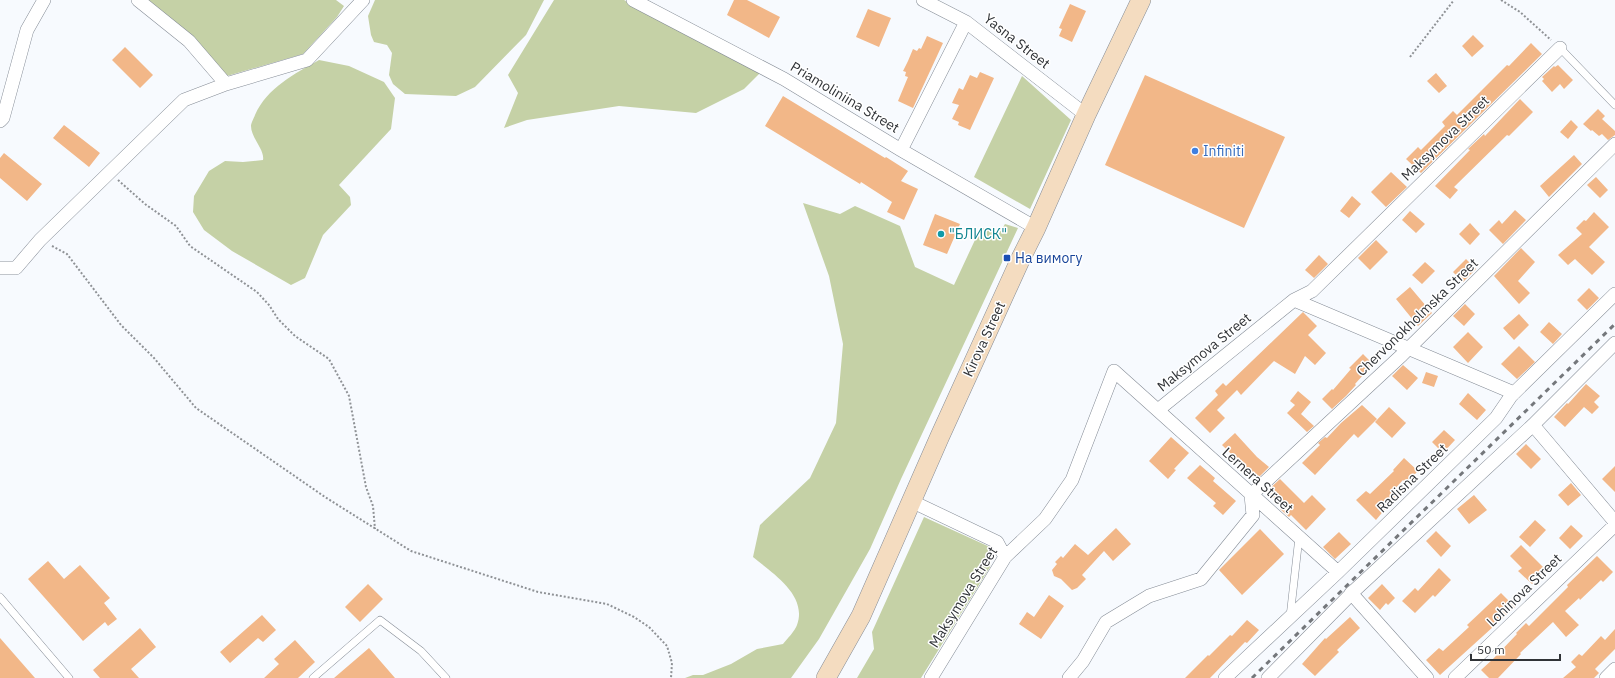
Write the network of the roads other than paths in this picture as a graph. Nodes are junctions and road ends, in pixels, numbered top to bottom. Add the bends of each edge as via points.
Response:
1 (44, 0) edge
2 (138, 0) edge
3 (363, 0) edge
4 (633, 0) edge
5 (923, 0) edge
6 (1141, 0) edge
7 (966, 22) junction
8 (1560, 48) joint
9 (226, 84) junction
10 (1615, 105) edge
11 (1086, 115) junction
12 (0, 121) edge
13 (1615, 144) edge
14 (901, 150) junction
15 (1036, 228) junction
16 (0, 260) edge
17 (0, 268) edge
18 (16, 268) junction
19 (1615, 294) edge
20 (1294, 300) junction
21 (1615, 343) edge
22 (1408, 349) junction
23 (1514, 393) junction
24 (1158, 410) junction
25 (1534, 425) junction
26 (1251, 495) junction
27 (911, 501) junction
28 (1615, 524) edge
29 (1299, 537) junction
30 (1004, 557) junction
31 (1338, 572) junction
32 (1354, 591) junction
33 (0, 597) edge
34 (1290, 617) junction
35 (1615, 669) edge
36 (69, 678) edge
37 (314, 678) edge
38 (446, 678) edge
39 (826, 678) edge
40 (931, 678) edge
41 (1069, 678) edge
42 (1225, 678) edge
43 (1268, 678) edge
44 (1427, 678) edge
45 (1455, 678) edge
46 (1606, 678) edge

1 - 12 street via 27,30 3,118
2 - 9 street via 189,41
3 - 9 street via 306,60
4 - 14 street, Priamoliniina Street via 784,79
5 - 7 street, Yasna Street
6 - 11 main road, Kirova Street
7 - 11 street, Yasna Street
7 - 14 street
8 - 10 lane
8 - 20 street, Maksymova Street via 1312,291
9 - 18 street via 184,100 40,240
11 - 15 main road, Kirova Street
13 - 22 street, Chervonokholmska Street
14 - 15 street, Priamoliniina Street
15 - 27 main road, Kirova Street
16 - 18 street
17 - 18 street
19 - 23 street, Radisna Street
20 - 22 street
20 - 24 street, Maksymova Street
21 - 25 street
22 - 23 street
22 - 26 street, Chervonokholmska Street
23 - 31 street, Radisna Street via 1496,418
24 - 26 street, Lernera Street
24 - 30 street, Maksymova Street via 1114,371 1072,480 1045,520
25 - 28 street
25 - 32 street
26 - 29 street, Lernera Street
26 - 41 street via 1253,515 1201,579 1149,596 1106,622 1083,661
27 - 30 street via 997,542
27 - 39 main road, Kirova Street via 860,616
28 - 45 street, Lohinova Street
29 - 31 street, Lernera Street
29 - 34 lane
30 - 40 street, Maksymova Street
31 - 34 street, Radisna Street
32 - 43 street
32 - 44 street
33 - 36 lane
34 - 42 street, Radisna Street
35 - 46 street
37 - 38 lane via 380,620 421,650

